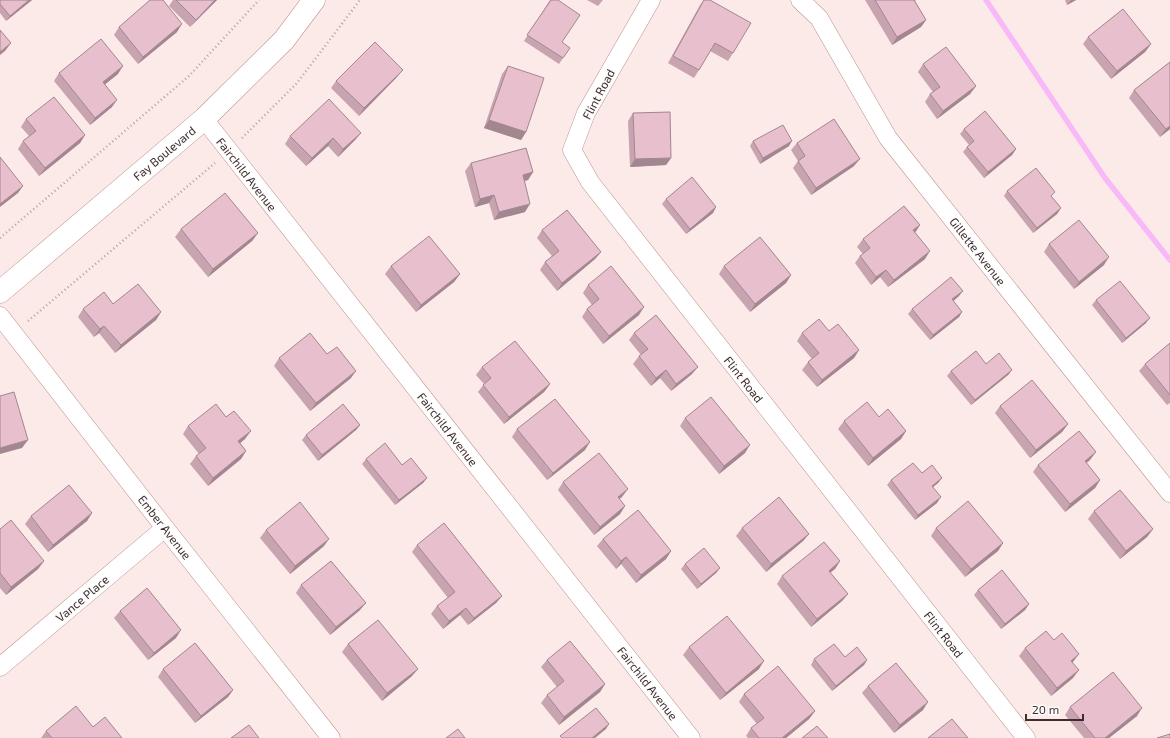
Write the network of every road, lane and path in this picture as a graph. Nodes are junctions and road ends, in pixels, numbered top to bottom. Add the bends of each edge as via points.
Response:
1 (259, 0) edge
2 (314, 0) edge
3 (360, 0) edge
4 (651, 0) edge
5 (800, 0) edge
6 (204, 119) junction
7 (230, 151) junction
8 (0, 238) edge
9 (0, 292) edge
10 (0, 316) edge
11 (14, 333) junction
12 (1170, 493) edge
13 (165, 528) junction
14 (0, 667) edge
15 (331, 738) edge
16 (691, 738) edge
17 (1026, 738) edge

1 - 8 path via 189,76
2 - 6 street, Fay Boulevard via 284,40
3 - 7 path via 297,83
4 - 17 street, Flint Road via 586,113 572,150 590,182
5 - 12 street, Gillette Avenue via 819,18 888,138
6 - 7 street, Fairchild Avenue
6 - 9 street, Fay Boulevard
7 - 11 path
7 - 16 street, Fairchild Avenue
10 - 11 street, Ember Avenue
11 - 13 street, Ember Avenue
13 - 14 street, Vance Place
13 - 15 street, Ember Avenue

